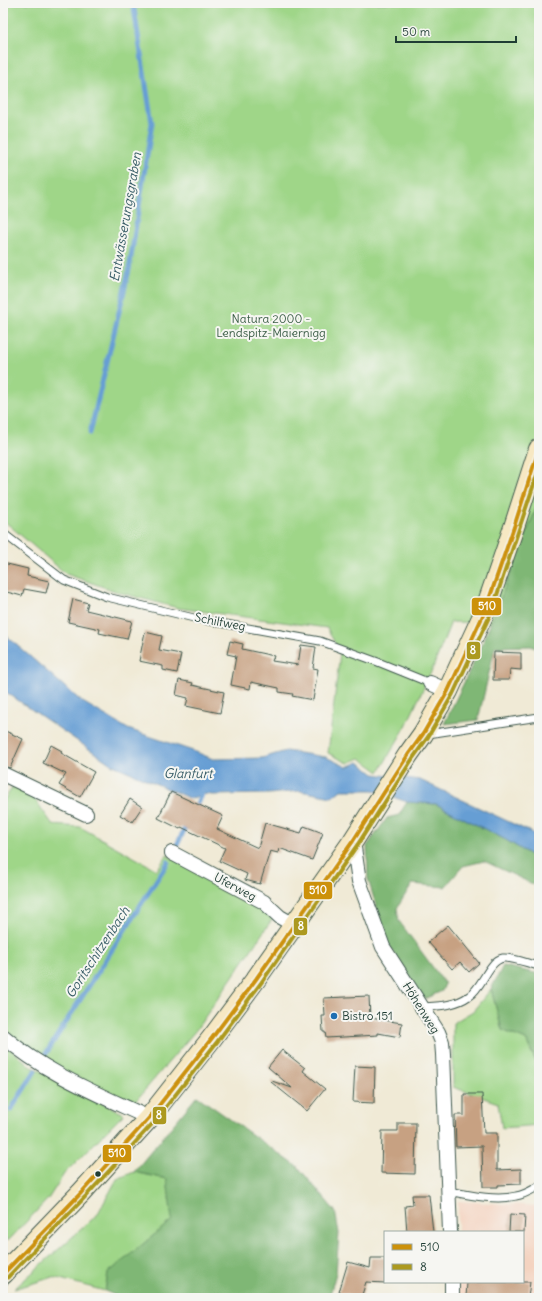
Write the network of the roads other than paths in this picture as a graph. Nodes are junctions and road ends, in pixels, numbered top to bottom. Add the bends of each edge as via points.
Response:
1 (539, 449) edge
2 (3, 533) edge
3 (439, 687) junction
4 (539, 717) edge
5 (423, 734) junction
6 (3, 776) edge
7 (86, 814) dead end
8 (353, 841) junction
9 (172, 853) dead end
10 (294, 925) junction
11 (539, 966) edge
12 (422, 1007) junction
13 (3, 1036) edge
14 (149, 1118) junction
15 (539, 1186) edge
16 (448, 1191) junction
17 (450, 1231) edge
18 (3, 1274) edge
19 (452, 1283) edge
20 (452, 1298) edge

1 - 3 main road via 485,610
2 - 3 lane, Schilfweg via 64,580 107,597 198,619 320,641
3 - 5 main road
4 - 5 lane
5 - 8 main road
6 - 7 street
8 - 10 main road
8 - 12 street, Höhenweg via 359,881 383,947
9 - 10 street, Uferweg via 264,902 280,917
10 - 14 main road
11 - 12 lane via 502,958 492,965 470,996 456,1004
12 - 16 street, Höhenweg via 442,1042
13 - 14 street via 59,1075
14 - 18 main road
15 - 16 lane via 517,1196 503,1198
16 - 17 street, Höhenweg
19 - 20 street

